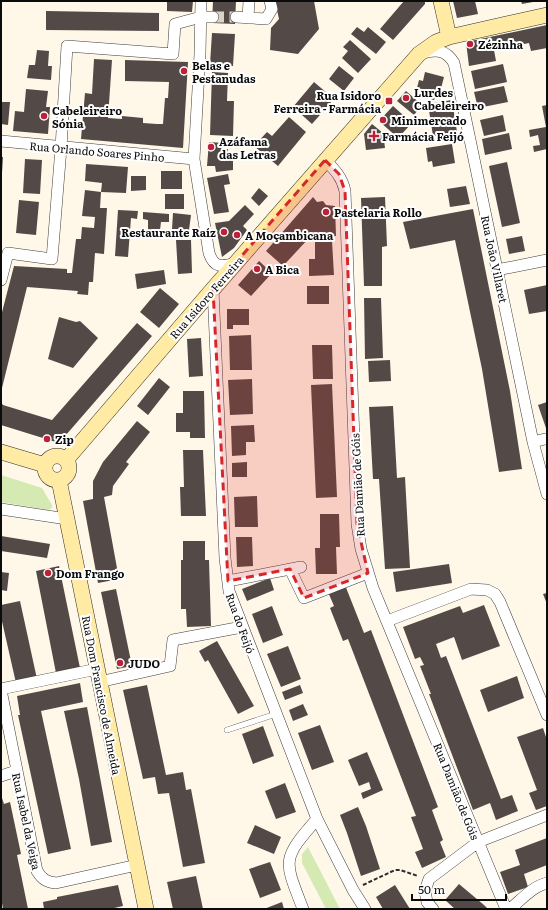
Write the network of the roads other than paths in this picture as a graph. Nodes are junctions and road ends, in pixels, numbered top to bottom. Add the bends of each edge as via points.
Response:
1 (201, 1) edge
2 (249, 1) edge
3 (270, 1) edge
4 (441, 1) edge
5 (547, 15) edge
6 (201, 17) junction
7 (212, 17) tunnel mouth
8 (236, 17) tunnel mouth
9 (248, 18) junction
10 (449, 37) junction
11 (419, 54) junction
12 (1, 141) edge
13 (61, 148) junction
14 (194, 159) junction
15 (325, 160) junction
16 (547, 260) edge
17 (235, 263) junction
18 (497, 270) junction
19 (1, 280) edge
20 (213, 289) junction
21 (547, 439) edge
22 (533, 442) junction
23 (1, 452) edge
24 (66, 460) junction
25 (45, 465) junction
26 (59, 480) junction
27 (547, 494) edge
28 (1, 509) edge
29 (67, 519) junction
30 (368, 573) junction
31 (228, 582) junction
32 (387, 621) junction
33 (242, 627) junction
34 (98, 676) junction
35 (1, 689) edge
36 (276, 714) junction
37 (547, 715) edge
38 (226, 730) dead end
39 (16, 771) junction
40 (1, 776) edge
41 (547, 815) edge
42 (316, 819) junction
43 (478, 842) junction
44 (136, 865) junction
45 (547, 883) edge
46 (146, 909) edge
47 (303, 909) edge
48 (365, 909) edge
49 (433, 909) edge
50 (506, 909) edge
51 (510, 909) edge

1 - 6 street
2 - 9 street
3 - 9 street via 272,9 266,19
4 - 10 main road
5 - 10 main road, Rua Isidoro Ferreira
6 - 7 street
6 - 13 street via 174,24 173,54 67,46
6 - 14 street
8 - 9 street
10 - 11 main road, Rua Isidoro Ferreira via 436,42
11 - 15 main road, Rua Isidoro Ferreira
11 - 18 street, Rua João Villaret via 434,50 450,56 454,63
12 - 13 street, Rua Orlando Soares Pinho
13 - 14 street, Rua Orlando Soares Pinho
13 - 19 street via 52,258 8,253
14 - 17 street via 211,260 220,266
15 - 17 main road, Rua Isidoro Ferreira
15 - 30 street, Rua Damião de Góis via 339,174 345,191 357,524
16 - 18 street
17 - 20 main road, Rua Isidoro Ferreira
18 - 22 street, Rua João Villaret
20 - 24 main road, Rua Isidoro Ferreira
20 - 31 street, Rua do Feijó
21 - 22 street
22 - 27 street, Rua João Villaret
23 - 25 main road
24 - 25 main road via 54,456
24 - 26 main road via 68,472
25 - 26 main road via 46,474
26 - 29 main road, Rua Dom Francisco de Almeida
28 - 29 street
29 - 34 main road, Rua Dom Francisco de Almeida
30 - 31 street via 304,598 295,568
30 - 32 street, Rua Damião de Góis
31 - 33 street, Rua do Feijó
32 - 37 street via 471,589 487,590 495,594
32 - 43 street, Rua Damião de Góis
33 - 34 street via 173,640 170,666
33 - 36 street, Rua do Feijó
34 - 35 street
34 - 44 main road, Rua Dom Francisco de Almeida
35 - 39 street, Rua Isabel da Veiga
36 - 38 lane
36 - 42 street, Rua do Feijó
39 - 40 street
39 - 44 street, Rua Isabel da Veiga via 37,871 42,879 56,883
41 - 43 street
42 - 47 street via 297,841 288,860 290,876
42 - 48 street, Rua do Feijó
43 - 49 street via 429,879 425,892 427,902
43 - 50 street, Rua Damião de Góis
44 - 46 main road, Rua Dom Francisco de Almeida
45 - 51 street via 533,890

